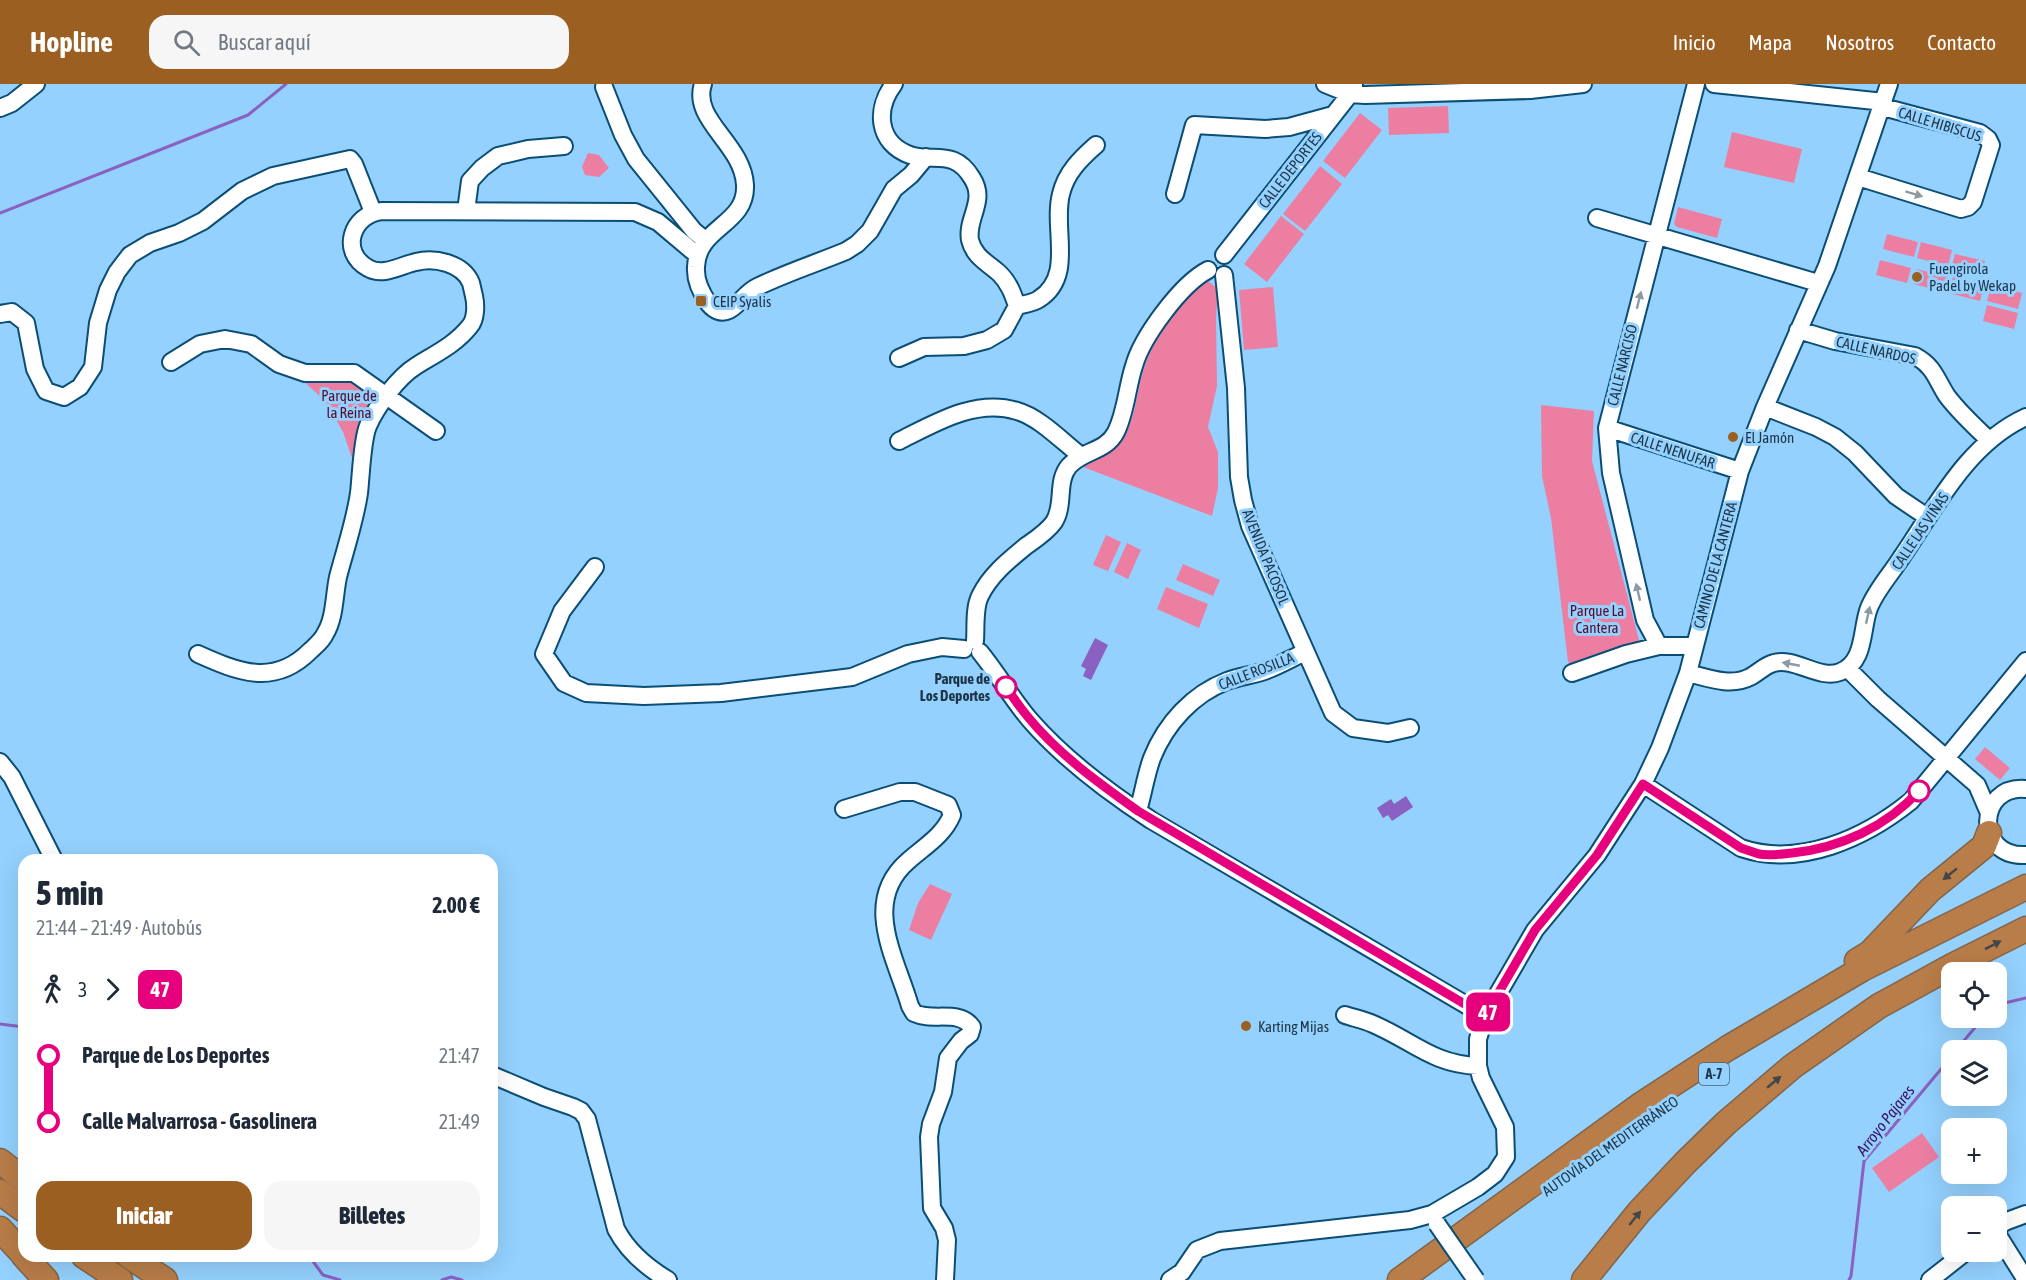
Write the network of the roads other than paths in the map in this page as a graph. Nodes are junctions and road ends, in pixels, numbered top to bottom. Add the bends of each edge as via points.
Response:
1 (36, 84) edge
2 (703, 84) edge
3 (893, 84) edge
4 (1325, 84) edge
5 (1583, 84) edge
6 (1696, 84) edge
7 (1714, 84) edge
8 (1889, 84) edge
9 (604, 87) dead end
10 (1352, 89) edge
11 (1884, 105) junction
12 (0, 108) edge
13 (1333, 115) junction
14 (1096, 145) dead end
15 (564, 146) dead end
16 (926, 157) junction
17 (1858, 177) junction
18 (1175, 194) dead end
19 (466, 211) junction
20 (368, 215) junction
21 (1597, 218) dead end
22 (1655, 236) junction
23 (705, 240) junction
24 (696, 255) junction
25 (1216, 272) junction
26 (1818, 283) junction
27 (1017, 306) junction
28 (0, 314) edge
29 (1798, 330) junction
30 (899, 358) dead end
31 (171, 362) dead end
32 (387, 396) junction
33 (1765, 407) junction
34 (2026, 417) edge
35 (1607, 428) junction
36 (436, 431) dead end
37 (1989, 440) junction
38 (899, 441) dead end
39 (1082, 456) junction
40 (1740, 471) junction
41 (1927, 517) junction
42 (595, 567) dead end
43 (1659, 646) junction
44 (1694, 646) junction
45 (973, 647) junction
46 (1305, 652) junction
47 (198, 654) dead end
48 (2026, 661) edge
49 (1847, 668) junction
50 (1572, 673) dead end
51 (1688, 673) junction
52 (1410, 728) dead end
53 (1947, 759) junction
54 (0, 762) edge
55 (1643, 784) junction
56 (1977, 786) junction
57 (2018, 790) edge
58 (844, 809) dead end
59 (1138, 811) junction
60 (1989, 823) junction
61 (51, 854) edge
62 (2026, 855) edge
63 (2026, 887) edge
64 (2026, 903) edge
65 (2026, 929) edge
66 (1813, 997) junction
67 (1345, 1015) dead end
68 (1485, 1016) junction
69 (1478, 1066) junction
70 (498, 1078) edge
71 (0, 1161) edge
72 (18, 1175) edge
73 (0, 1192) edge
74 (18, 1206) edge
75 (2026, 1214) edge
76 (1434, 1219) junction
77 (2007, 1222) edge
78 (0, 1228) edge
79 (18, 1248) edge
80 (2007, 1250) edge
81 (30, 1262) edge
82 (93, 1262) edge
83 (138, 1262) edge
84 (1952, 1262) edge
85 (1426, 1269) edge
86 (1591, 1274) edge
87 (46, 1280) edge
88 (120, 1280) edge
89 (165, 1280) edge
90 (668, 1280) edge
91 (945, 1280) edge
92 (1170, 1280) edge
93 (1387, 1280) edge
94 (1400, 1280) edge
95 (1476, 1280) edge
96 (1930, 1280) edge
97 (2026, 1280) edge

1 - 12 street
2 - 23 street via 703,109 737,156 745,188 737,211
3 - 16 street via 882,107 881,122 886,136 895,147
4 - 10 street
5 - 10 street via 1530,90 1365,95
6 - 22 street, CALLE NARCISO
7 - 11 street
8 - 11 street, CAMINO DE LA CANTERA
9 - 23 street via 636,159
10 - 13 street, CALLE DEPORTES
11 - 17 street, CAMINO DE LA CANTERA
17 -> 11 street, CALLE HIBISCUS via 1961,208 1973,202 1991,145 1988,139 1980,133
13 - 18 street via 1265,129 1194,125
13 - 25 street, CALLE DEPORTES via 1224,255 1209,259
14 - 27 street via 1070,171 1061,193 1061,264 1054,286 1038,300
15 - 19 street via 498,156 470,181
16 - 24 street via 894,189 870,231 857,244 756,288 730,309 714,310 705,298 696,278
16 - 27 street via 949,159 973,179 978,194 970,241 976,254 1011,288
17 - 26 street, CAMINO DE LA CANTERA
19 - 20 street
19 - 24 street via 635,212 658,222
20 - 28 street via 345,160 273,176 242,191 203,220 150,243 130,255 117,272 98,323 93,367 80,387 64,397 46,391 35,369 26,323 12,312
20 - 32 street via 354,227 351,245 356,257 368,268 379,272 418,261 442,261 461,269 470,281 476,304 473,323 461,337 413,368
21 - 22 street
22 - 26 street
35 -> 22 street, CALLE NARCISO
23 - 24 street
25 - 39 street via 1195,279 1148,335 1134,364 1118,430 1112,441
25 - 46 street, AVENIDA PACOSOL via 1236,388 1243,500 1250,526
26 - 29 street, CAMINO DE LA CANTERA
27 - 30 street via 1004,330 987,340 964,346 924,346
29 - 33 street, CAMINO DE LA CANTERA
29 - 37 street, CALLE NARDOS via 1927,362 1952,402
31 - 32 street via 200,344 225,339 251,344 279,364 304,373 354,373
32 - 36 street
32 - 47 street via 367,427 358,496 325,636 300,661 276,672 251,674
33 - 40 street, CAMINO DE LA CANTERA
33 - 41 street via 1834,437 1896,496
34 - 37 street, CALLE LAS VIÑAS
35 - 40 street, CALLE NENUFAR
43 -> 35 street, CALLE NARCISO via 1645,620 1611,473
37 - 41 street, CALLE LAS VIÑAS
38 - 39 street via 965,411 994,407 1018,411
39 - 45 street via 1064,474 1062,498 1049,529 992,576 979,597
40 - 44 street, CAMINO DE LA CANTERA
49 -> 41 street, CALLE LAS VIÑAS via 1862,642 1868,610
42 - 45 street via 562,611 544,654 564,683 586,693 644,696 788,686 852,677 909,654 942,647
43 - 44 street
43 - 50 street
44 - 51 street, CAMINO DE LA CANTERA
45 - 59 street via 1046,737
46 - 52 street, AVENIDA PACOSOL via 1333,713 1353,728 1388,733
46 - 59 street, CALLE ROSILLA via 1266,671 1216,686 1185,708 1151,759
48 - 53 street
49 -> 51 street via 1839,673 1774,663 1747,679 1732,682
49 - 53 street
51 - 55 street, CAMINO DE LA CANTERA
53 - 55 street via 1911,801 1861,834 1826,847 1774,855 1741,848
53 - 56 street
54 - 61 street via 12,777
55 - 68 street, CAMINO DE LA CANTERA via 1597,855 1535,930
56 - 57 street
56 - 60 street
57 - 60 street via 1996,800
58 - 91 street via 900,792 915,792 948,806 952,815 937,838 901,867 887,891 883,912 885,931 914,1013 960,1017 972,1027 948,1058 943,1092 929,1137 933,1208 947,1240
59 - 68 street
60 - 62 street via 1995,844 2014,855
60 -> 66 highway via 1984,846 1930,890 1870,953 1831,979
63 - 66 highway
64 - 85 highway, AUTOVÍA DEL MEDITERRÁNEO / A-7 via 1878,978 1746,1054
86 -> 65 highway via 1684,1162 1793,1066 1879,1006
66 - 85 highway via 1642,1104
67 - 69 street via 1372,1024 1440,1060
68 - 69 street, CAMINO DE LA CANTERA via 1478,1039
69 - 76 street via 1505,1127 1506,1157 1495,1174
70 - 90 street via 581,1112 624,1245
71 - 72 highway
73 - 74 highway
75 - 77 street
76 - 92 street via 1220,1241 1197,1250 1182,1272
76 - 95 street, bridge
78 - 79 highway
80 - 97 street
81 - 87 highway
82 - 88 highway
83 - 89 highway
84 - 96 street
85 - 93 highway via 1401,1271
85 - 94 highway

